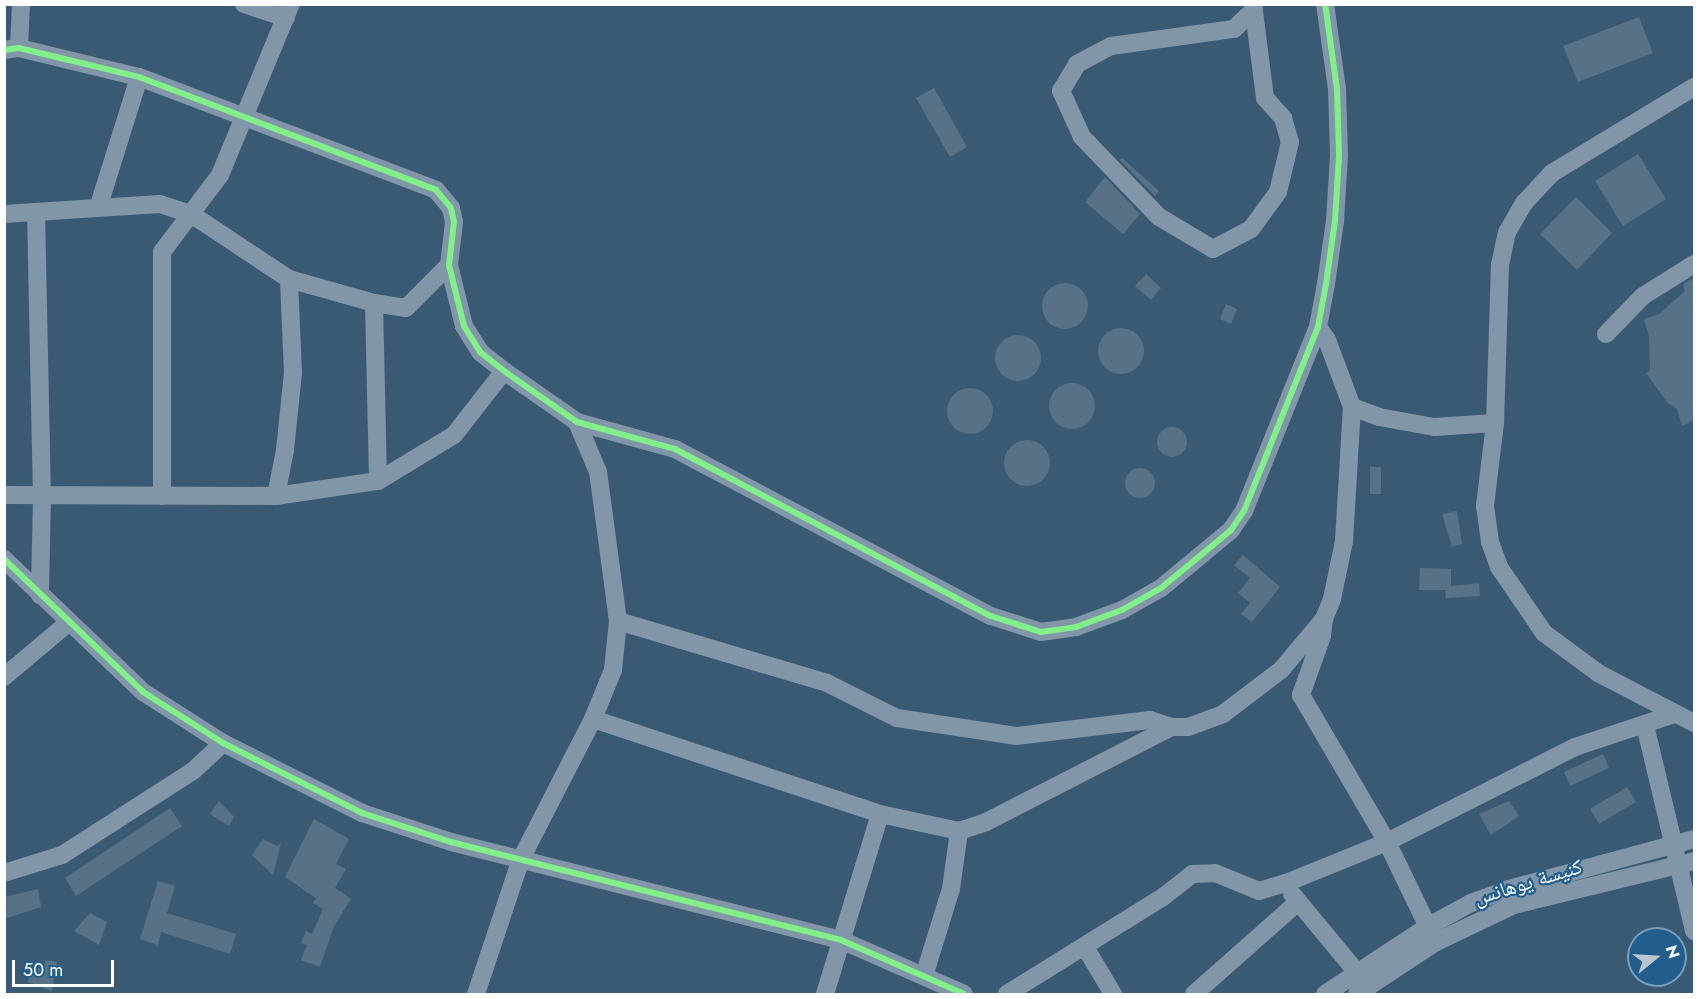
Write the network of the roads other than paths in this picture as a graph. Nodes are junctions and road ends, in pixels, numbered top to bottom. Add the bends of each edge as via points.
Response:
1 (21, 4) edge
2 (244, 4) edge
3 (1324, 4) edge
4 (1253, 7) edge
5 (288, 11) edge
6 (12, 49) edge
7 (139, 77) junction
8 (1695, 87) edge
9 (246, 116) junction
10 (99, 205) junction
11 (36, 212) junction
12 (4, 214) edge
13 (191, 214) junction
14 (1695, 264) edge
15 (449, 265) junction
16 (289, 279) junction
17 (374, 303) junction
18 (1318, 327) junction
19 (1605, 334) dead end
20 (504, 371) junction
21 (1352, 407) junction
22 (577, 422) junction
23 (1496, 423) junction
24 (378, 481) junction
25 (4, 495) edge
26 (42, 496) junction
27 (162, 496) junction
28 (276, 496) junction
29 (4, 560) edge
30 (40, 595) junction
31 (1324, 619) junction
32 (618, 621) junction
33 (68, 623) junction
34 (4, 676) edge
35 (1675, 714) junction
36 (593, 719) junction
37 (1695, 723) edge
38 (1645, 725) junction
39 (1172, 727) junction
40 (223, 743) junction
41 (880, 814) junction
42 (959, 831) junction
43 (1695, 839) edge
44 (1386, 842) junction
45 (1672, 845) junction
46 (521, 859) junction
47 (1695, 861) edge
48 (1677, 867) junction
49 (4, 873) edge
50 (1577, 879) junction
51 (1286, 883) junction
52 (1297, 903) junction
53 (1695, 931) edge
54 (1432, 934) junction
55 (841, 940) junction
56 (1085, 947) junction
57 (924, 976) junction
58 (1361, 985) edge
59 (476, 994) edge
60 (825, 994) edge
61 (964, 994) edge
62 (1007, 994) edge
63 (1113, 994) edge
64 (1194, 994) edge
65 (1324, 994) edge

1 - 6 street
2 - 5 street
3 - 18 street via 1337,89 1339,154 1335,221
4 - 4 street via 1264,98 1282,118 1290,142 1278,192 1251,229 1213,249 1159,217 1082,137 1061,91 1077,64 1111,46 1234,29
5 - 9 street
6 - 7 street
7 - 9 street
7 - 10 street
8 - 23 street via 1552,173 1524,203 1507,232 1500,264
9 - 13 street via 220,175
9 - 15 street via 436,190 451,208 454,222
10 - 11 street
10 - 13 street via 160,204
11 - 12 street
11 - 26 street
13 - 16 street
13 - 27 street via 162,252
14 - 19 street via 1643,296
15 - 17 street via 406,308
15 - 20 street via 464,326 480,352
16 - 17 street
16 - 28 street via 293,372
17 - 24 street
18 - 21 street
18 - 22 street via 1260,475 1231,530 1161,588 1122,610 1076,627 1041,632 991,616 675,449
20 - 22 street
20 - 24 street via 454,435
21 - 23 street via 1379,417 1434,427
21 - 31 street via 1344,541
22 - 32 street via 598,472
23 - 35 street via 1485,506 1490,542 1499,567 1521,604 1571,656
24 - 28 street
25 - 26 street
26 - 27 street
26 - 30 street
27 - 28 street
29 - 30 street
30 - 33 street
31 - 39 street via 1281,670 1223,714 1188,727
31 - 44 street via 1322,636 1301,695
32 - 36 street via 613,670
32 - 39 street via 828,683 897,718 1016,736 1150,720
33 - 34 street
33 - 40 street via 143,692
35 - 37 street
35 - 38 street
36 - 41 street
36 - 46 street
38 - 44 street via 1575,747
38 - 45 street
39 - 42 street via 986,822
40 - 46 street via 362,813
40 - 49 street via 193,771 62,855
41 - 42 street
41 - 55 street
42 - 57 street via 951,889
43 - 45 street
44 - 51 street
44 - 54 street
45 - 48 street
45 - 50 street
46 - 55 street
46 - 59 street
47 - 48 street, كنيسة يوهانس
48 - 50 street, كنيسة يوهانس
48 - 53 street
50 - 54 street, كنيسة يوهانس
51 - 52 street
51 - 56 street via 1259,891 1215,873 1192,874
52 - 58 street
52 - 64 street
54 - 58 street, كنيسة يوهانس
55 - 57 street
55 - 60 street
56 - 62 street
56 - 63 street
57 - 61 street
58 - 65 street, كنيسة يوهانس

